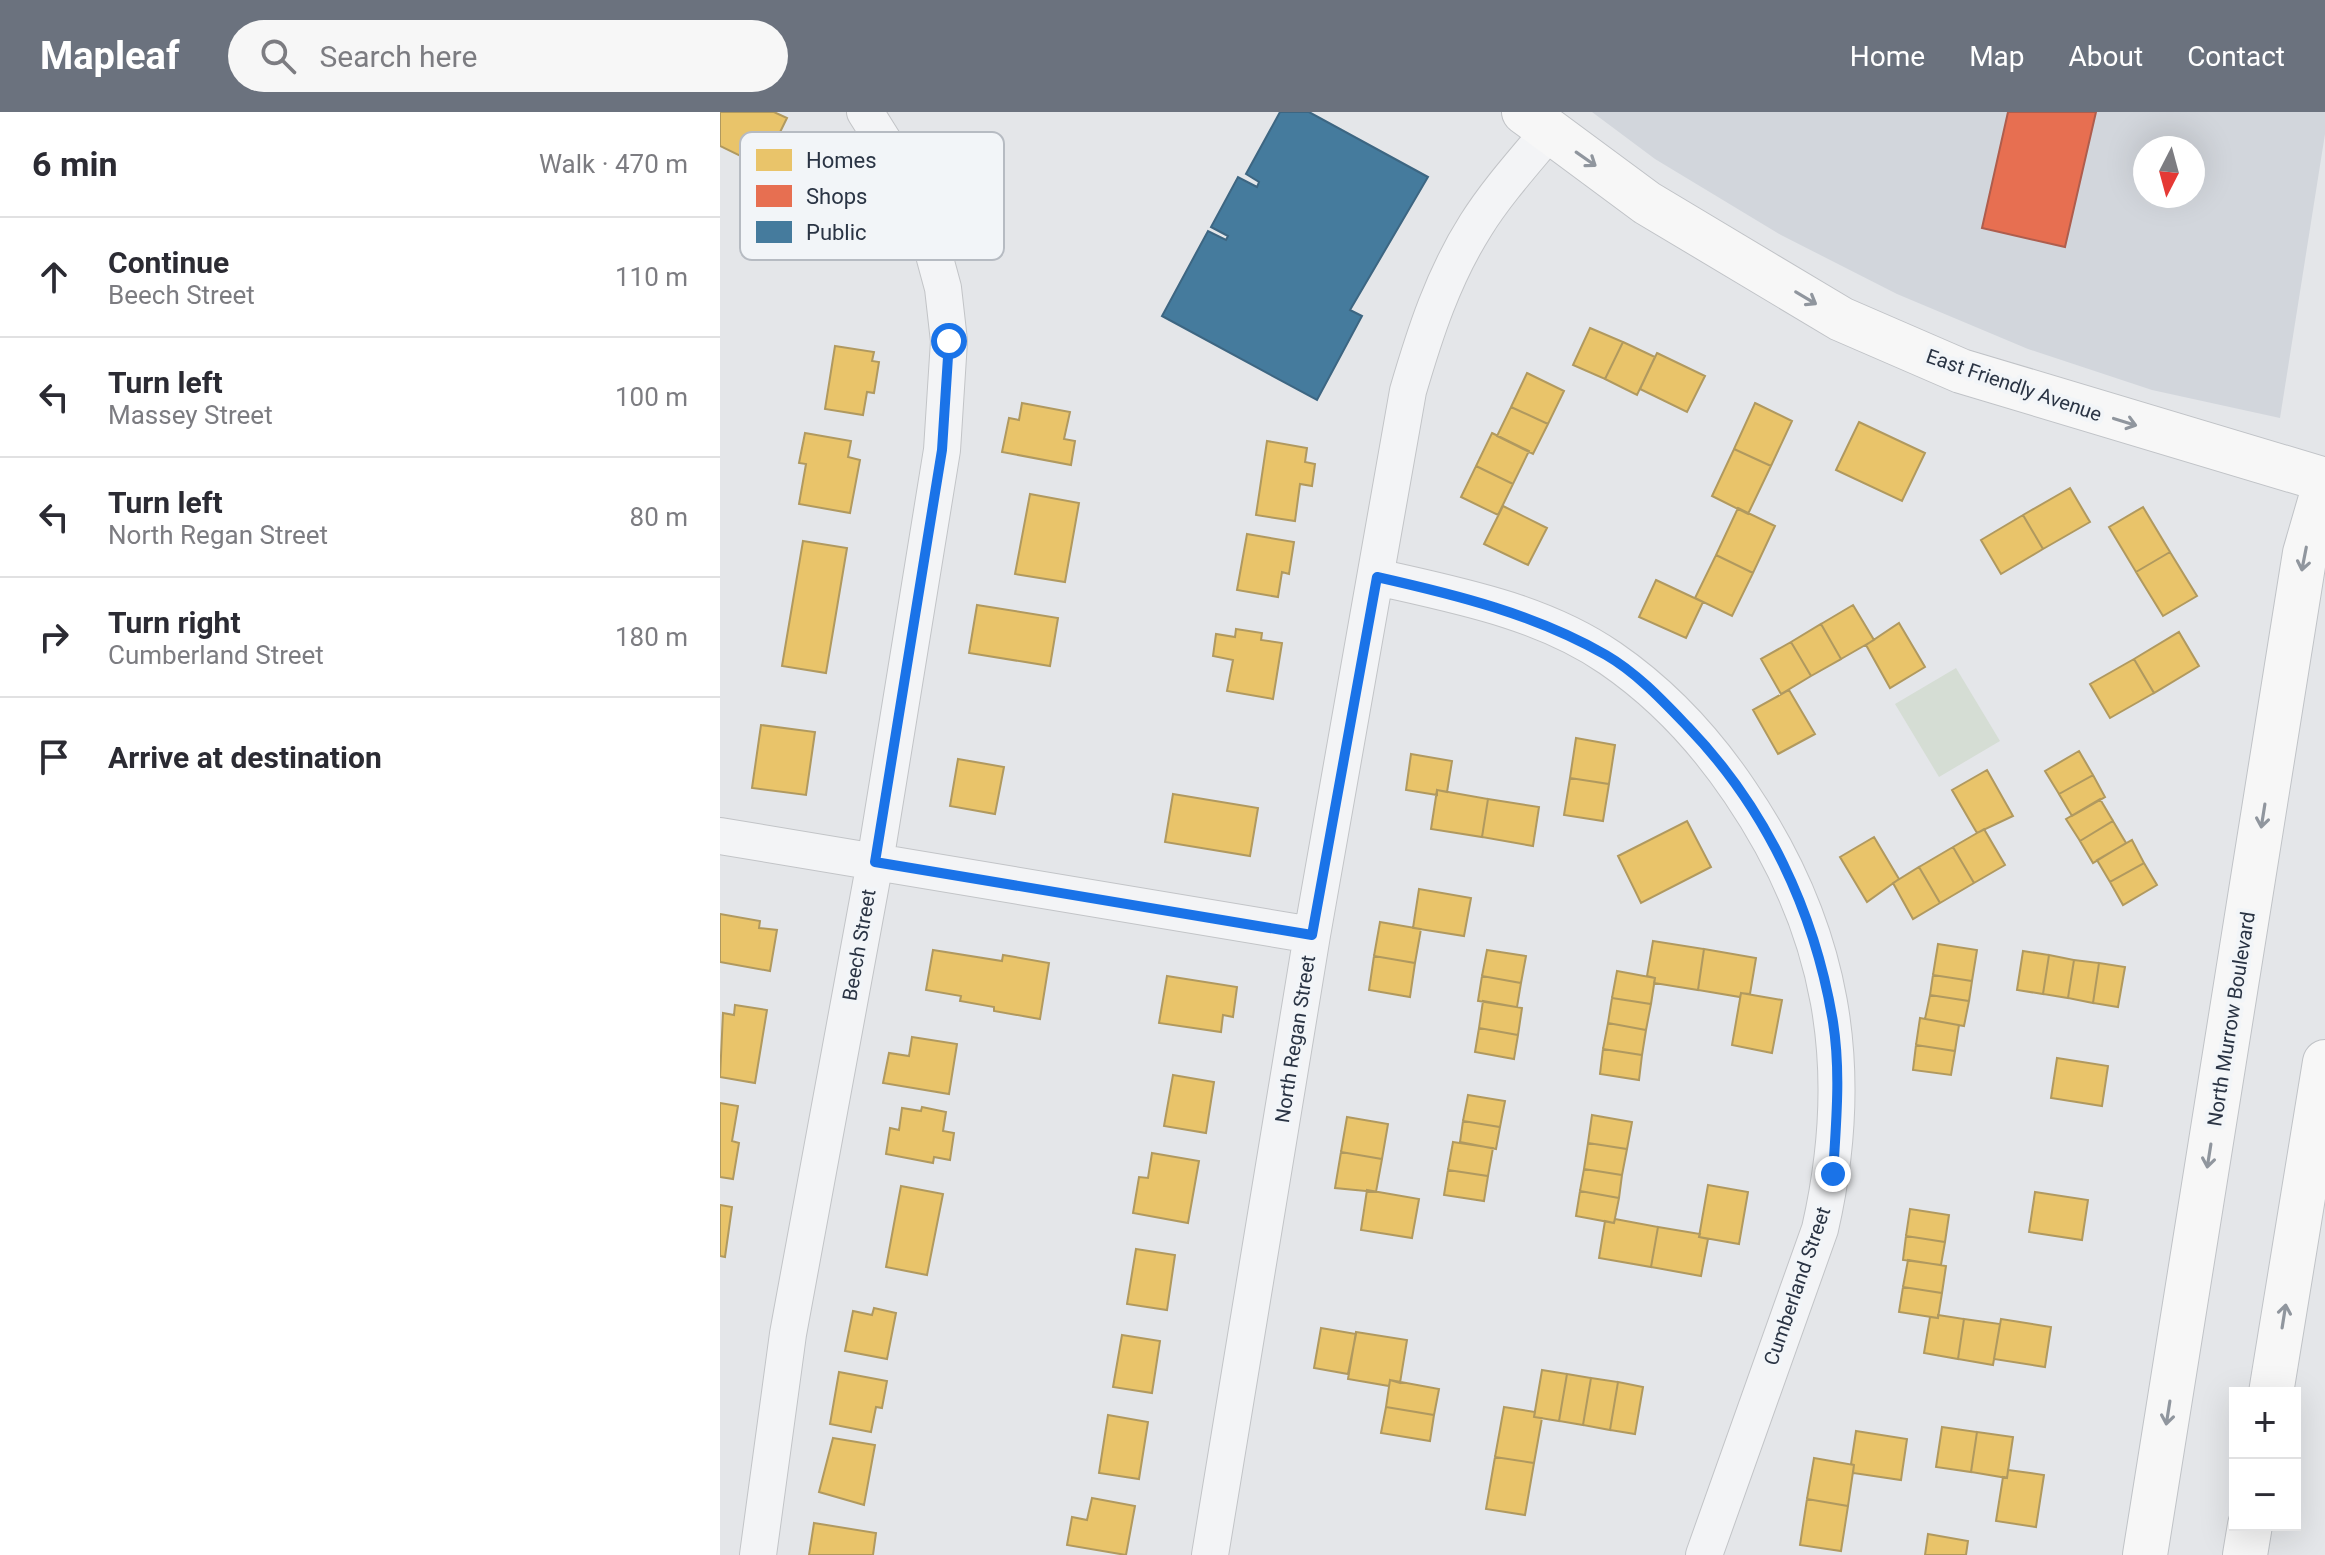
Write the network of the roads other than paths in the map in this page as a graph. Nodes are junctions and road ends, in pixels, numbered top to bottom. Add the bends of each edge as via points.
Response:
1 (865, 112) edge
2 (1536, 122) edge
3 (878, 132) edge
4 (935, 260) edge
5 (2325, 482) edge
6 (1377, 577) junction
7 (720, 836) edge
8 (875, 862) junction
9 (1312, 935) junction
10 (2325, 1062) edge
11 (2272, 1387) edge
12 (2249, 1531) edge
13 (758, 1555) edge
14 (1210, 1555) edge
15 (1704, 1555) edge
16 (2145, 1555) edge
17 (2245, 1555) edge

1 - 3 street, Beech Street
2 -> 5 main road, East Friendly Avenue via 1647,203 1841,319 1961,371
2 - 6 street, North Regan Street via 1430,316 1399,430
4 - 8 street, Beech Street via 949,341 942,450
5 -> 16 main road, North Murrow Boulevard via 2305,553
6 - 9 street, North Regan Street
6 - 15 street, Cumberland Street via 1481,600 1608,656 1655,693 1715,755 1799,893 1834,1025 1838,1103 1833,1174 1820,1229
7 - 8 street
8 - 9 street
8 - 13 street, Beech Street via 788,1334
9 - 14 street, North Regan Street
11 -> 10 main road
12 - 17 main road

